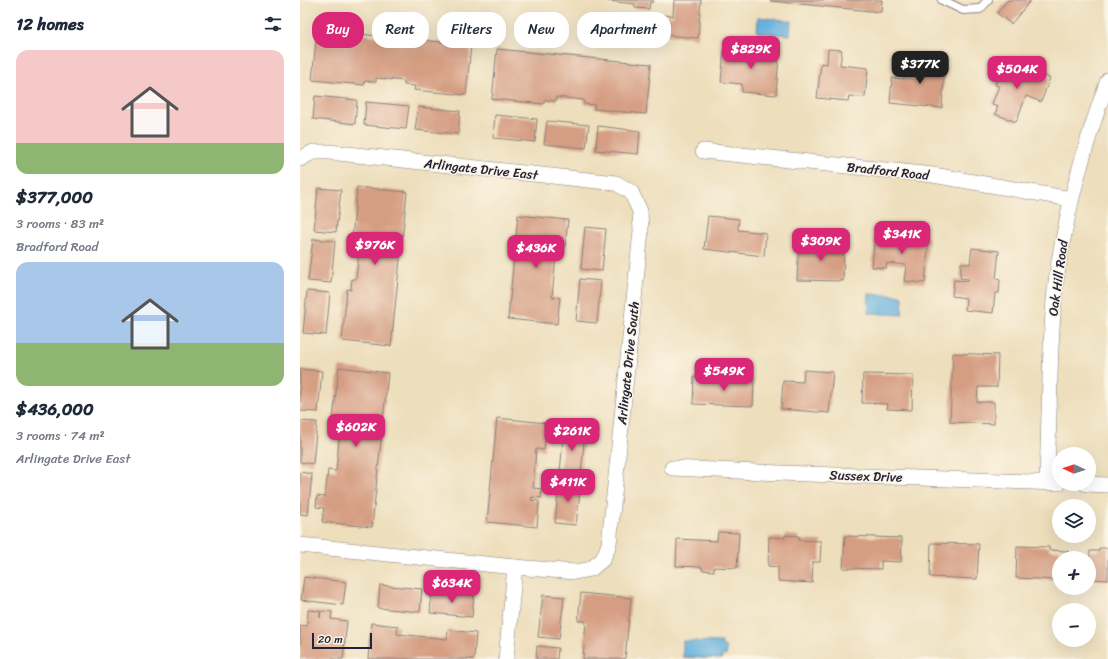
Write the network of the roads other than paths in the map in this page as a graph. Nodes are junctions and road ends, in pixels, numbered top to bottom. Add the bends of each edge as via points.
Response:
1 (942, 0) edge
2 (988, 0) edge
3 (1108, 80) edge
4 (703, 151) dead end
5 (300, 159) edge
6 (631, 192) joint
7 (1071, 199) junction
8 (1053, 447) edge
9 (672, 468) dead end
10 (1052, 483) edge
11 (1096, 484) edge
12 (1108, 485) edge
13 (300, 545) edge
14 (515, 567) junction
15 (506, 659) edge

1 - 2 lane via 963,10 980,9
3 - 7 street, Oak Hill Road via 1083,153
4 - 7 street, Bradford Road via 933,175
5 - 6 street, Arlingate Drive East via 313,152 329,152 610,182
6 - 14 street, Arlingate Drive South via 640,211 641,232 609,544 604,559 591,569 575,572
7 - 8 street, Oak Hill Road via 1057,274 1051,337
9 - 10 street, Sussex Drive
11 - 12 street
13 - 14 street
14 - 15 street

